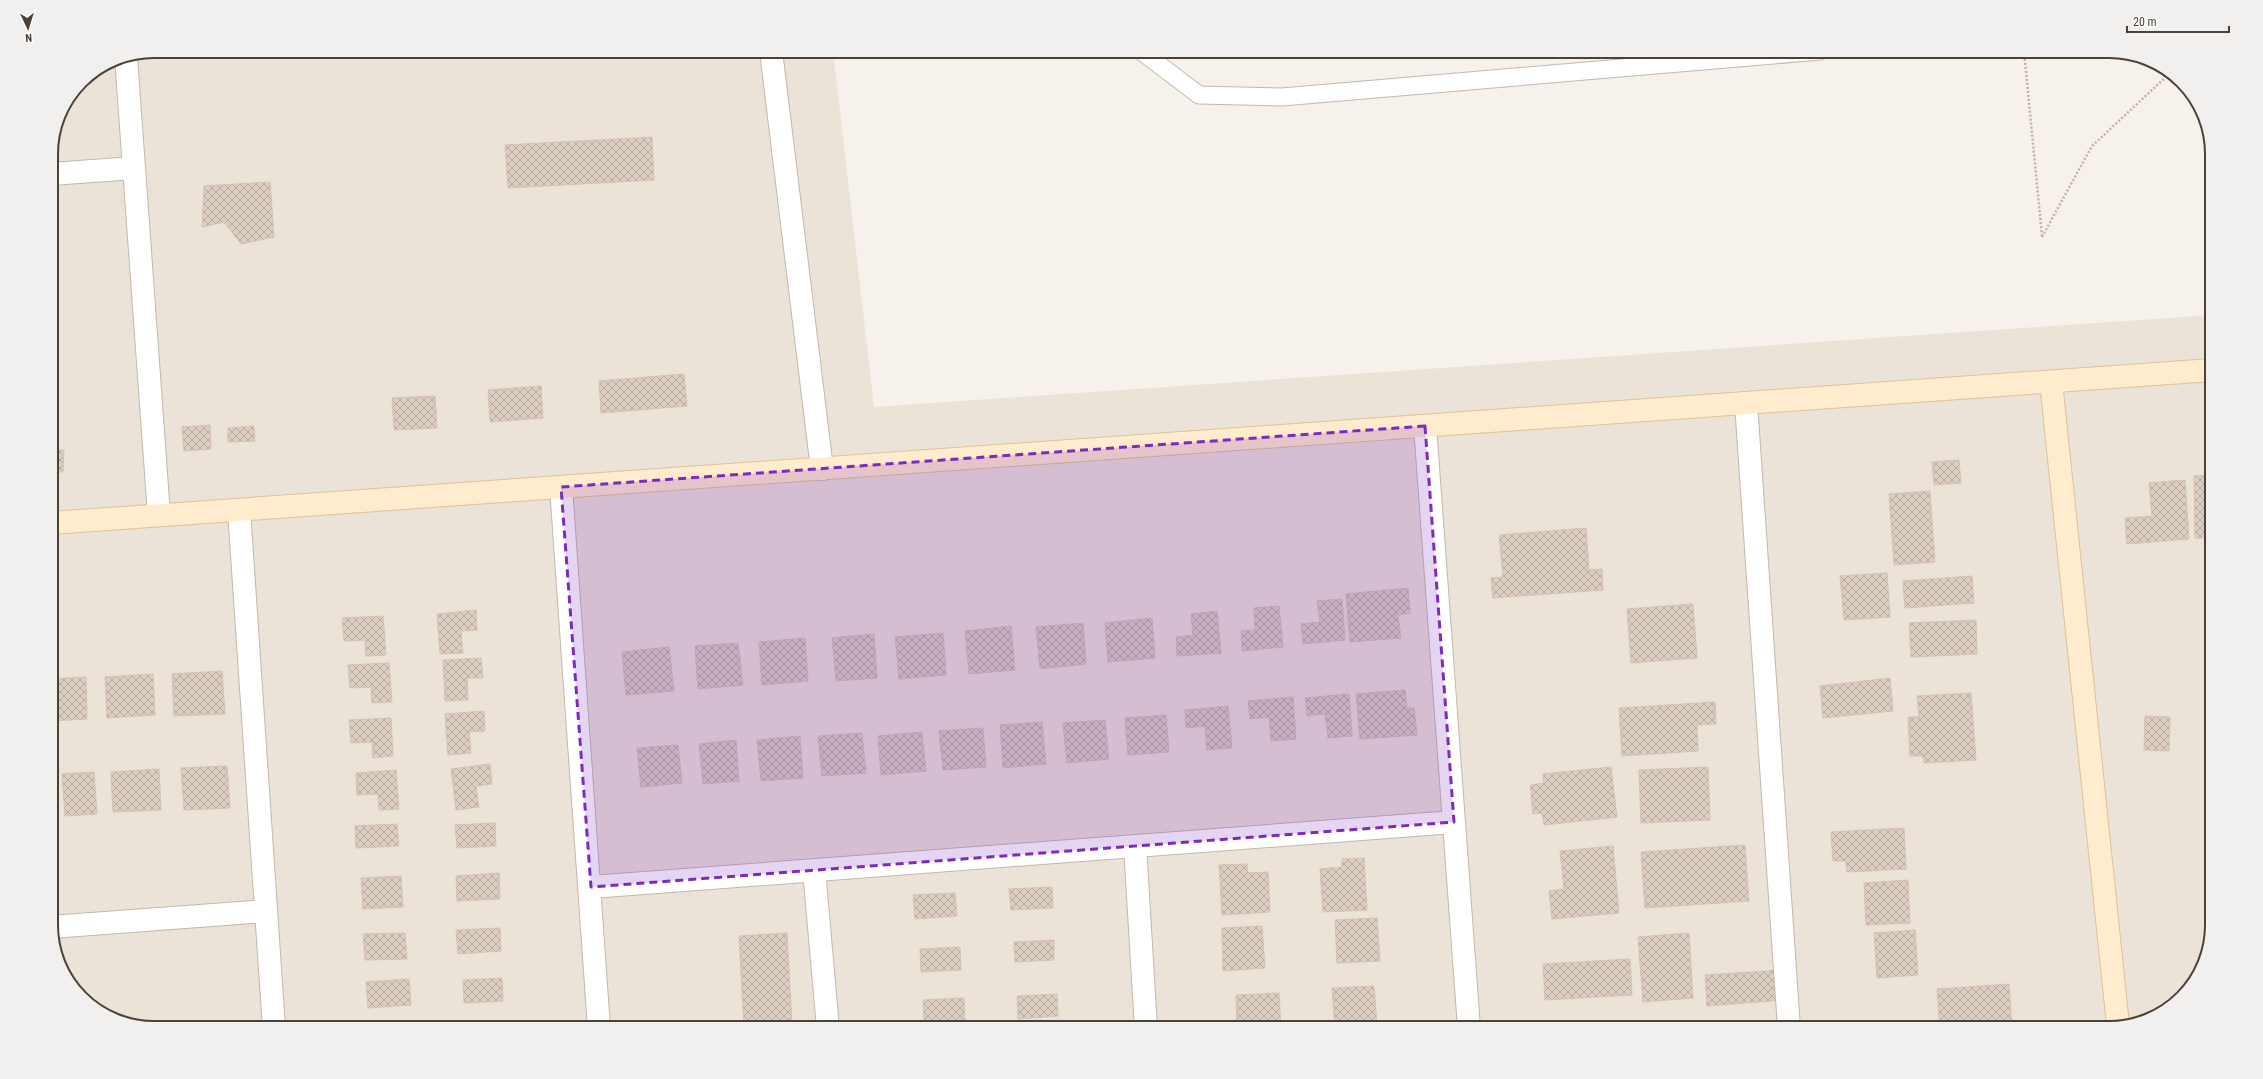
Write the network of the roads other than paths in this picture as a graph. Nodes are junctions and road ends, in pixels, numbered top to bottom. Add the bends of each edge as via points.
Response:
1 (772, 58) edge
2 (1150, 58) edge
3 (1738, 58) edge
4 (126, 62) edge
5 (134, 168) junction
6 (58, 173) edge
7 (2205, 371) edge
8 (2051, 382) junction
9 (1746, 403) junction
10 (1425, 426) junction
11 (822, 469) junction
12 (561, 487) junction
13 (239, 510) junction
14 (159, 515) junction
15 (58, 522) edge
16 (1454, 822) junction
17 (1135, 846) junction
18 (814, 870) junction
19 (591, 887) junction
20 (266, 910) junction
21 (58, 925) edge
22 (2118, 1020) edge
23 (274, 1021) edge
24 (599, 1021) edge
25 (827, 1021) edge
26 (1146, 1021) edge
27 (1468, 1021) edge
28 (1789, 1021) edge

1 - 11 street
2 - 3 lane via 1199,95 1282,97
4 - 5 street
5 - 6 street
5 - 14 street
7 - 8 street
8 - 9 street
8 - 22 street
9 - 10 street
9 - 28 street
10 - 11 street
10 - 16 street
11 - 12 street
12 - 13 street
12 - 19 street
13 - 14 street
13 - 20 street
14 - 15 street
16 - 17 street
16 - 27 street
17 - 18 street
17 - 26 street
18 - 19 street
18 - 25 street
19 - 24 street
20 - 21 street
20 - 23 street

